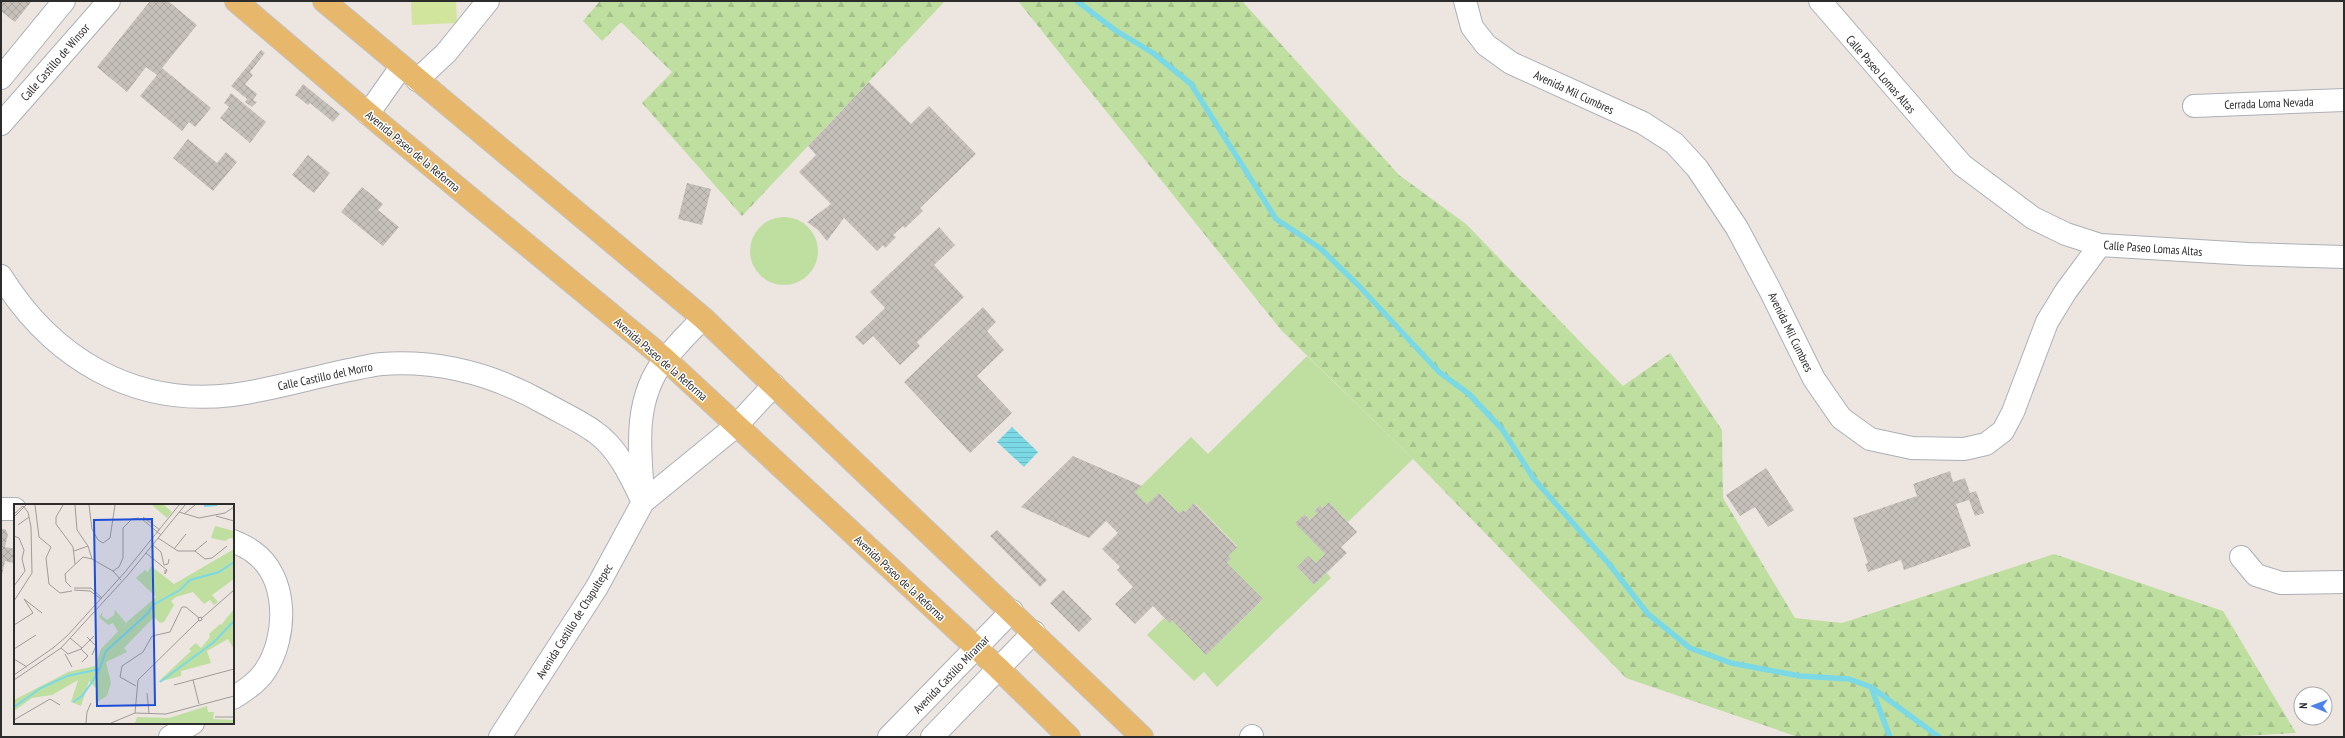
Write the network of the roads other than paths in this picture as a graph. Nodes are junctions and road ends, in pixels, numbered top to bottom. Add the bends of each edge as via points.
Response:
1 (64, 1) edge
2 (109, 1) edge
3 (236, 1) edge
4 (324, 1) edge
5 (488, 1) edge
6 (1464, 1) edge
7 (1820, 1) edge
8 (409, 73) junction
9 (1, 78) edge
10 (2344, 100) edge
11 (2194, 106) dead end
12 (368, 114) junction
13 (1, 124) edge
14 (2100, 245) junction
15 (2344, 258) edge
16 (1, 276) edge
17 (703, 318) junction
18 (665, 359) junction
19 (774, 385) junction
20 (736, 426) junction
21 (643, 502) junction
22 (1, 509) edge
23 (14, 509) edge
24 (234, 542) edge
25 (2241, 557) dead end
26 (2344, 582) edge
27 (1012, 611) junction
28 (1034, 632) junction
29 (976, 648) junction
30 (998, 668) junction
31 (234, 697) edge
32 (190, 724) edge
33 (170, 737) edge
34 (500, 737) edge
35 (889, 737) edge
36 (932, 737) edge
37 (1069, 737) edge
38 (1142, 737) edge

1 - 9 street
2 - 13 street, Calle Castillo de Winsor
3 - 12 main road, Avenida Paseo de la Reforma
4 - 8 main road
5 - 8 street via 446,53
6 - 14 street, Avenida Mil Cumbres via 1472,27 1486,45 1511,63 1643,123 1674,143 1697,168 1737,228 1814,379 1841,418 1870,439 1912,448 1964,449 1986,444 2003,431 2013,412 2047,322
7 - 14 street, Calle Paseo Lomas Altas via 1962,164 2032,218 2066,234
8 - 12 street
8 - 17 main road
10 - 11 street, Cerrada Loma Nevada
12 - 18 main road, Avenida Paseo de la Reforma
14 - 15 street, Calle Paseo Lomas Altas
16 - 21 street, Calle Castillo del Morro via 16,301 55,342 99,373 142,390 189,398 232,395 380,364 429,364 477,373 533,397 595,432 612,448 627,470
17 - 18 street
17 - 19 main road
18 - 20 main road, Avenida Paseo de la Reforma
18 - 21 street via 647,392 640,424 638,439
19 - 20 street, Avenida Castillo de Chapultepec
19 - 27 main road
20 - 21 street, Avenida Castillo de Chapultepec
20 - 29 main road, Avenida Paseo de la Reforma
21 - 34 street, Avenida Castillo de Chapultepec via 597,587
22 - 23 street
24 - 31 street via 253,551 269,569 280,596 281,626 277,649 265,671 249,688
25 - 26 street via 2256,576 2281,584
27 - 28 main road
27 - 29 street, Avenida Castillo Miramar
28 - 30 street
28 - 38 main road
29 - 30 main road, Avenida Paseo de la Reforma
29 - 35 street, Avenida Castillo Miramar
30 - 36 street
30 - 37 main road, Avenida Paseo de la Reforma
32 - 33 street

